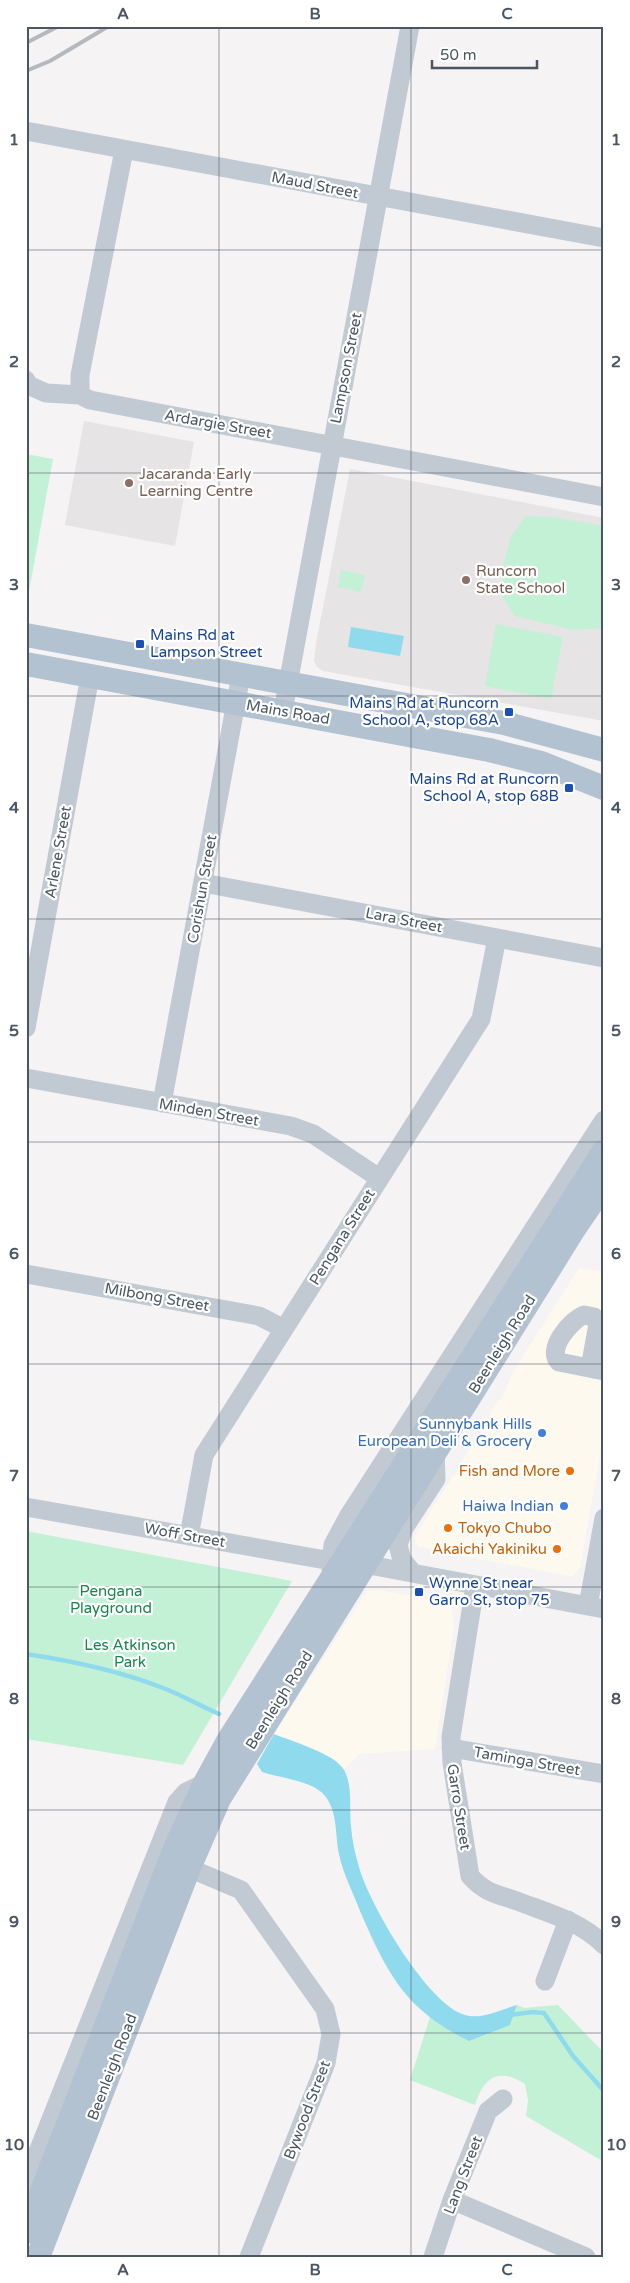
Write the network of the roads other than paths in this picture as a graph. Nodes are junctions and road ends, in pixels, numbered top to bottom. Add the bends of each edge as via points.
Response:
1 (410, 26) edge
2 (26, 131) edge
3 (124, 150) junction
4 (378, 196) junction
5 (604, 238) edge
6 (26, 380) edge
7 (80, 395) junction
8 (331, 447) junction
9 (604, 497) edge
10 (26, 635) edge
11 (26, 664) edge
12 (241, 675) junction
13 (90, 676) junction
14 (288, 684) junction
15 (236, 703) junction
16 (283, 711) junction
17 (604, 750) edge
18 (604, 788) edge
19 (203, 883) junction
20 (497, 938) junction
21 (604, 958) edge
22 (26, 1028) edge
23 (26, 1078) edge
24 (162, 1103) junction
25 (604, 1120) edge
26 (604, 1151) edge
27 (379, 1178) junction
28 (604, 1185) edge
29 (26, 1274) edge
30 (601, 1320) edge
31 (284, 1329) junction
32 (597, 1369) edge
33 (435, 1451) junction
34 (26, 1507) edge
35 (604, 1518) edge
36 (189, 1536) junction
37 (342, 1566) junction
38 (413, 1573) junction
39 (475, 1586) junction
40 (596, 1607) edge
41 (451, 1748) junction
42 (604, 1774) edge
43 (189, 1868) junction
44 (568, 1920) junction
45 (604, 1945) edge
46 (545, 1981) dead end
47 (503, 2099) dead end
48 (47, 2160) edge
49 (26, 2182) edge
50 (452, 2200) junction
51 (26, 2232) edge
52 (38, 2257) edge
53 (249, 2257) edge
54 (433, 2257) edge
55 (586, 2257) edge

1 - 4 street, Lampson Street
2 - 3 street, Maud Street
3 - 4 street, Maud Street
3 - 7 street via 80,375
4 - 5 street, Maud Street
4 - 8 street, Lampson Street
6 - 7 street, Ardargie Street via 28,385 46,393
7 - 8 street, Ardargie Street via 90,400
8 - 9 street, Ardargie Street
8 - 14 street, Lampson Street
10 - 12 main road, Mains Road
11 - 13 main road, Mains Road
12 - 14 main road, Mains Road
12 - 15 street, Corishun Street
13 - 15 main road, Mains Road
13 - 22 street, Arlene Street
14 - 16 street, Lampson Street
14 - 17 main road, Mains Road via 504,723
15 - 16 main road, Mains Road
15 - 19 street, Corishun Street
16 - 18 main road, Mains Road via 513,755
19 - 20 street, Lara Street
19 - 24 street, Corishun Street
20 - 21 street, Lara Street
20 - 27 street, Pengana Street via 481,1020
23 - 24 street, Minden Street
24 - 27 street, Minden Street via 291,1126 313,1134
25 - 37 street, Beenleigh Road via 348,1517 333,1545
26 - 37 main road, Beenleigh Road
27 - 31 street, Pengana Street
28 - 33 main road, Beenleigh Road
29 - 31 street, Milbong Street via 259,1316
30 - 32 street
30 - 32 street via 584,1315 577,1318 558,1342 554,1354 559,1362
31 - 36 street, Pengana Street via 204,1455
33 - 37 main road, Beenleigh Road
33 - 38 street via 436,1478 404,1528 398,1545 402,1560
34 - 36 street, Woff Street
35 - 40 street
36 - 37 street, Woff Street
37 - 38 street, Woff Street
37 - 43 main road, Beenleigh Road via 219,1799
37 - 48 main road, Beenleigh Road via 228,1741 205,1784 176,1846
38 - 39 street, Woff Street
39 - 40 street, Woff Street
39 - 41 street, Garro Street
41 - 42 street, Taminga Street
41 - 44 street, Garro Street via 470,1876 481,1888
43 - 48 main road, Beenleigh Road
43 - 53 street, Bywood Street via 241,1890 324,2009 331,2034 326,2063
44 - 45 street, Garro Street via 590,1932
44 - 46 street
47 - 50 street, Lang Street via 488,2111
48 - 49 street, Beenleigh Road
48 - 51 main road, Beenleigh Road
48 - 52 main road, Beenleigh Road
50 - 54 street, Lang Street
50 - 55 street

